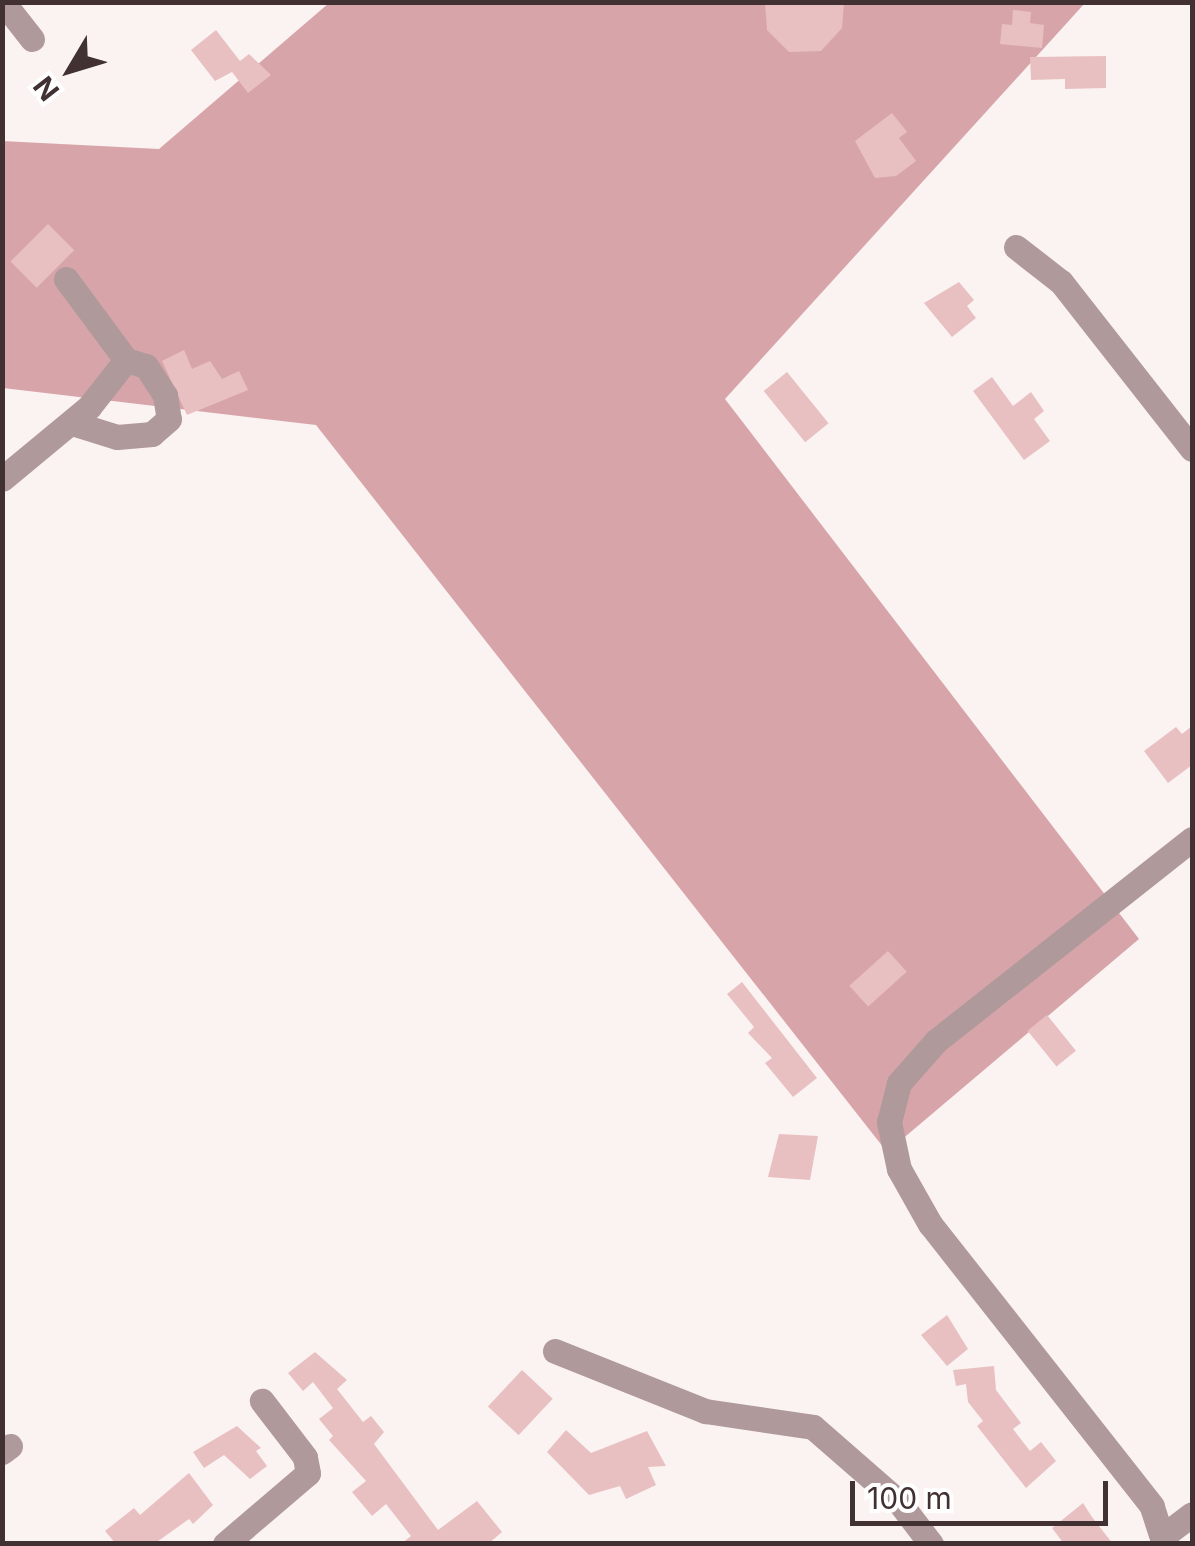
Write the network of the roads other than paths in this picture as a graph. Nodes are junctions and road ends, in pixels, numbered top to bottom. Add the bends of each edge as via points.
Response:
1 (3, 2) edge
2 (32, 39) dead end
3 (1016, 247) dead end
4 (66, 279) dead end
5 (126, 360) junction
6 (72, 423) junction
7 (1192, 450) edge
8 (2, 478) edge
9 (1192, 839) edge
10 (555, 1352) dead end
11 (262, 1401) dead end
12 (1192, 1514) edge
13 (1163, 1540) edge
14 (225, 1544) edge
15 (931, 1544) edge

1 - 2 street
3 - 7 street via 1061,282
4 - 5 street
5 - 6 street
5 - 6 street via 141,361 165,395 166,424 152,434 118,437
6 - 8 street
9 - 13 street via 936,1042 899,1084 889,1122 899,1169 941,1241 1152,1506
10 - 15 street via 705,1410 813,1427 899,1502
11 - 14 street via 306,1458 307,1477
12 - 13 street

